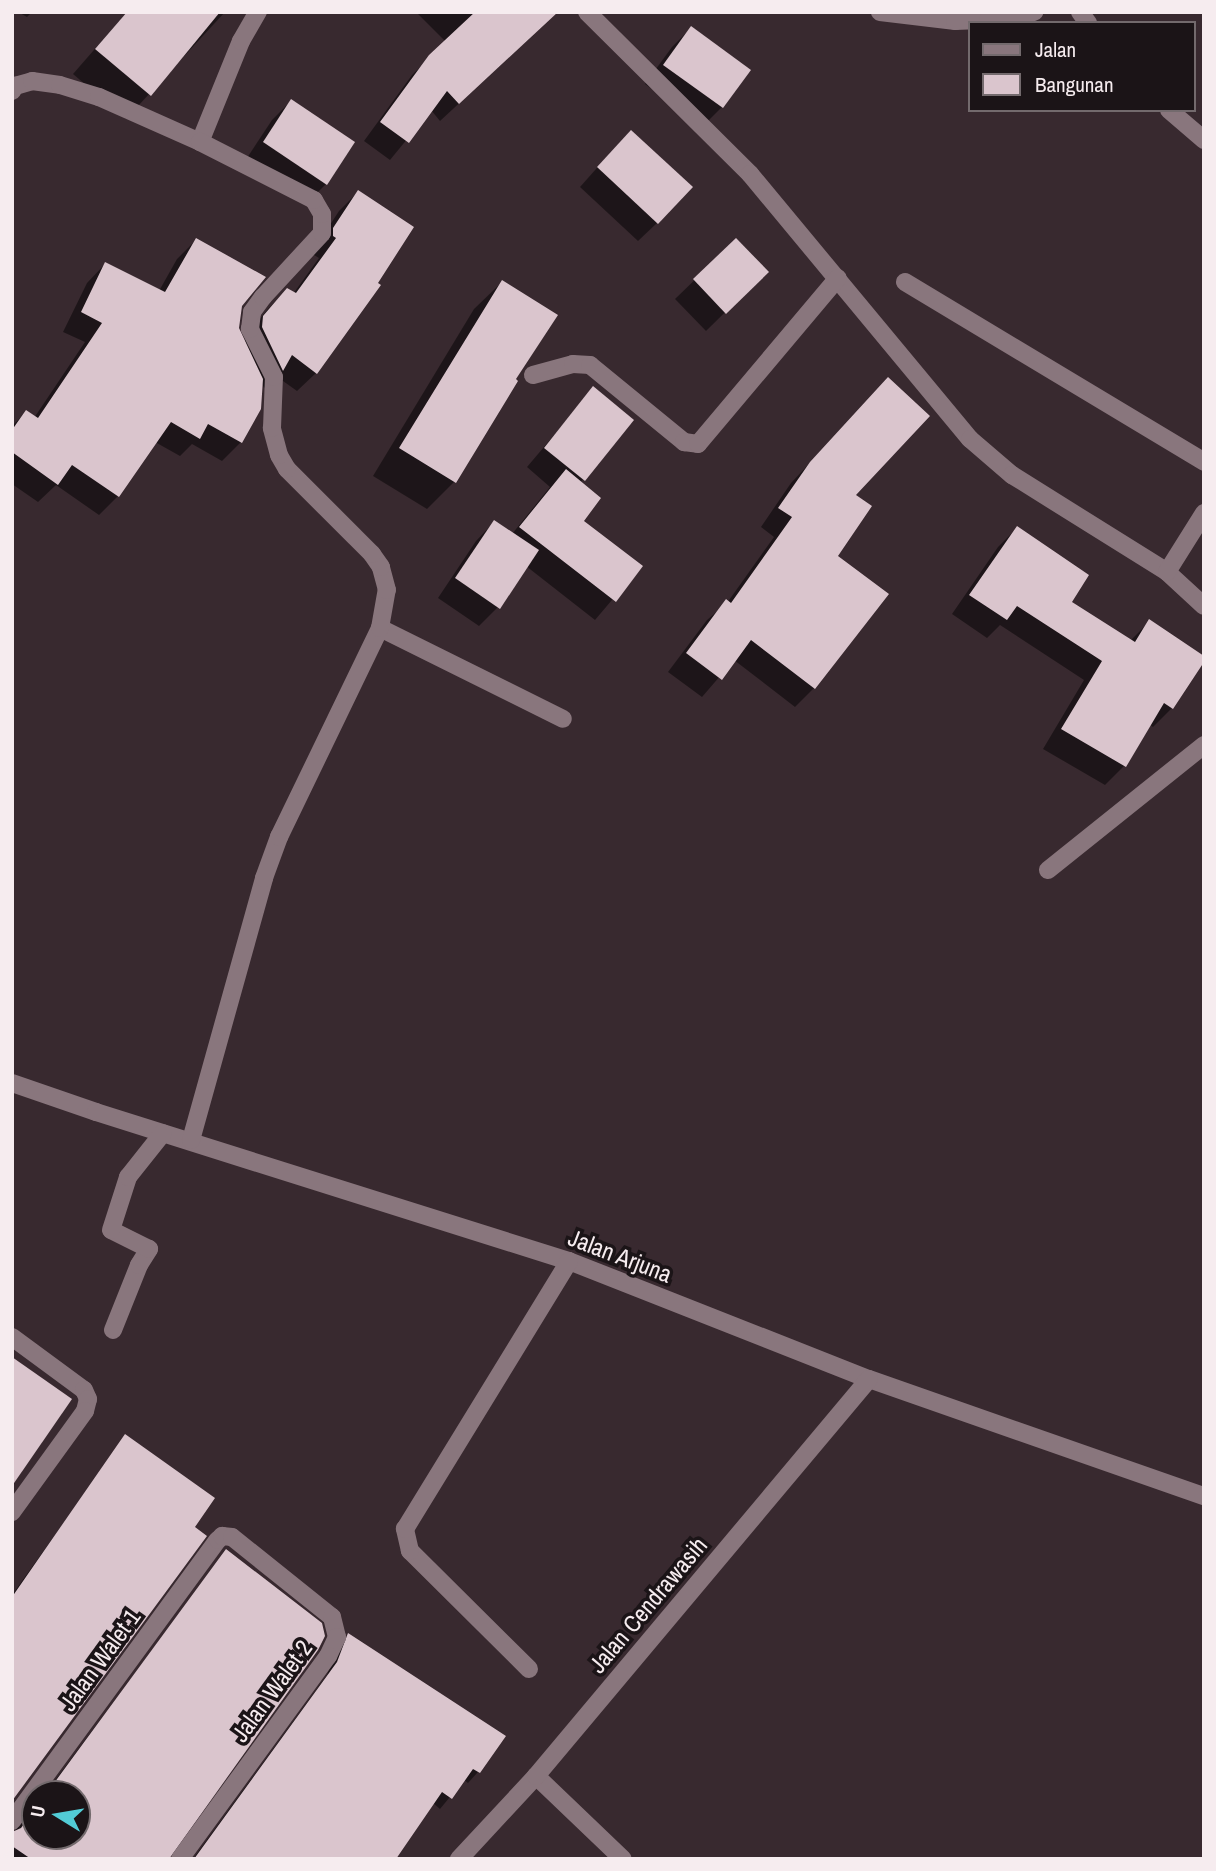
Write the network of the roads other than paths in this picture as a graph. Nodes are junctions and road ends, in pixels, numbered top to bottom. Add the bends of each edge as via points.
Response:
1 (258, 12) edge
2 (587, 12) edge
3 (880, 12) edge
4 (1034, 12) edge
5 (12, 91) edge
6 (1171, 112) edge
7 (1204, 140) edge
8 (200, 142) junction
9 (838, 278) junction
10 (905, 282) dead end
11 (533, 375) dead end
12 (1204, 462) edge
13 (1204, 513) edge
14 (1167, 572) junction
15 (1204, 606) edge
16 (380, 628) junction
17 (563, 719) dead end
18 (1204, 745) edge
19 (1048, 870) dead end
20 (12, 1083) edge
21 (163, 1133) junction
22 (191, 1140) junction
23 (569, 1261) junction
24 (113, 1330) dead end
25 (12, 1337) edge
26 (869, 1378) junction
27 (1204, 1496) edge
28 (12, 1512) edge
29 (232, 1536) joint
30 (528, 1669) dead end
31 (536, 1776) junction
32 (12, 1821) edge
33 (180, 1859) edge
34 (459, 1859) edge
35 (623, 1859) edge

1 - 8 street via 241,41
2 - 9 street via 750,174
3 - 4 street via 956,21
5 - 8 street via 32,81 60,85 99,97
6 - 7 street
8 - 16 street via 314,200 322,214 322,233 262,297 252,312 250,329 274,377 272,428 279,455 287,469 381,567 387,590
9 - 11 street via 698,444 684,442 590,365 573,364
9 - 14 street via 970,439 1013,475
10 - 12 street
13 - 14 street
14 - 15 street
16 - 17 street
16 - 22 street via 272,858
18 - 19 street
20 - 21 street, Jalan Arjuna
21 - 22 street, Jalan Arjuna
21 - 24 street via 128,1177 111,1230 149,1250
22 - 23 street, Jalan Arjuna
23 - 26 street, Jalan Arjuna
23 - 30 street via 405,1529 410,1551
25 - 28 street via 83,1390 88,1399 85,1411
26 - 27 street, Jalan Arjuna
26 - 31 street, Jalan Cendrawasih
29 - 32 street, Jalan Walet 1 via 218,1540
29 - 33 street, Jalan Walet 2 via 332,1617 337,1637 328,1656
31 - 34 street, Jalan Cendrawasih
31 - 35 street

